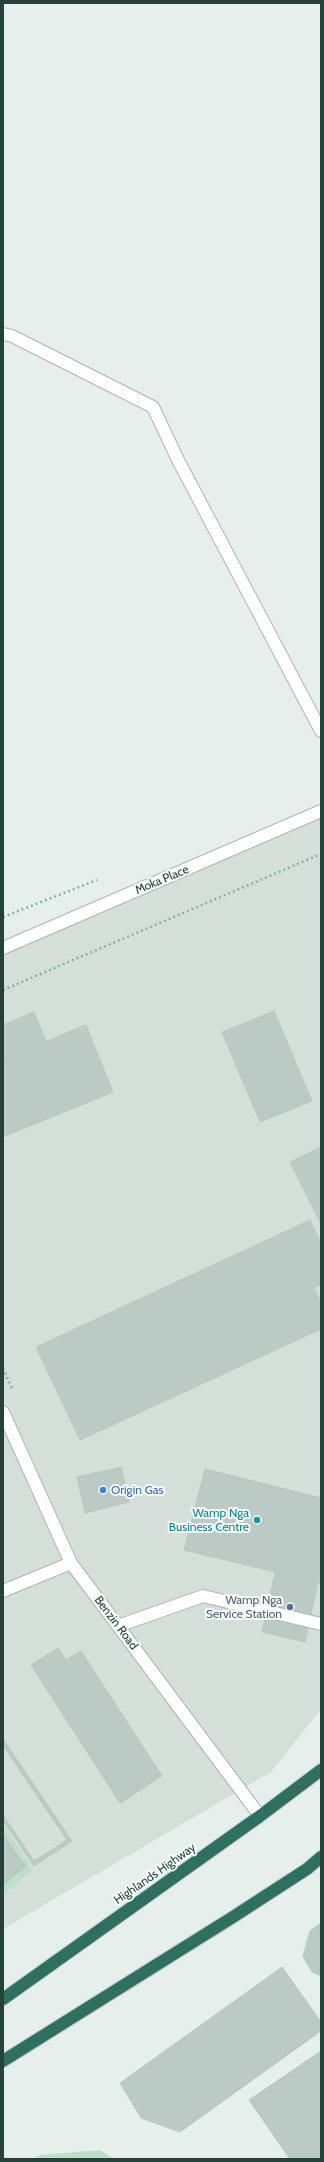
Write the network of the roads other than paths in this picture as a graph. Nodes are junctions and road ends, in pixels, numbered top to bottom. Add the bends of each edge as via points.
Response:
1 (3, 334) edge
2 (321, 731) edge
3 (321, 811) edge
4 (3, 948) edge
5 (3, 1412) edge
6 (71, 1563) junction
7 (3, 1591) edge
8 (321, 1624) edge
9 (118, 1626) junction
10 (321, 1770) edge
11 (260, 1816) junction
12 (321, 1857) edge
13 (3, 1998) edge
14 (3, 2060) edge

1 - 2 street via 12,336 153,407 178,460
3 - 4 street, Moka Place
5 - 6 street, Benzin Road
6 - 7 street
6 - 9 street, Benzin Road
8 - 9 street via 203,1596
9 - 11 street, Benzin Road
10 - 11 highway, Highlands Highway
11 - 13 highway, Highlands Highway
12 - 14 highway via 307,1869 233,1917

